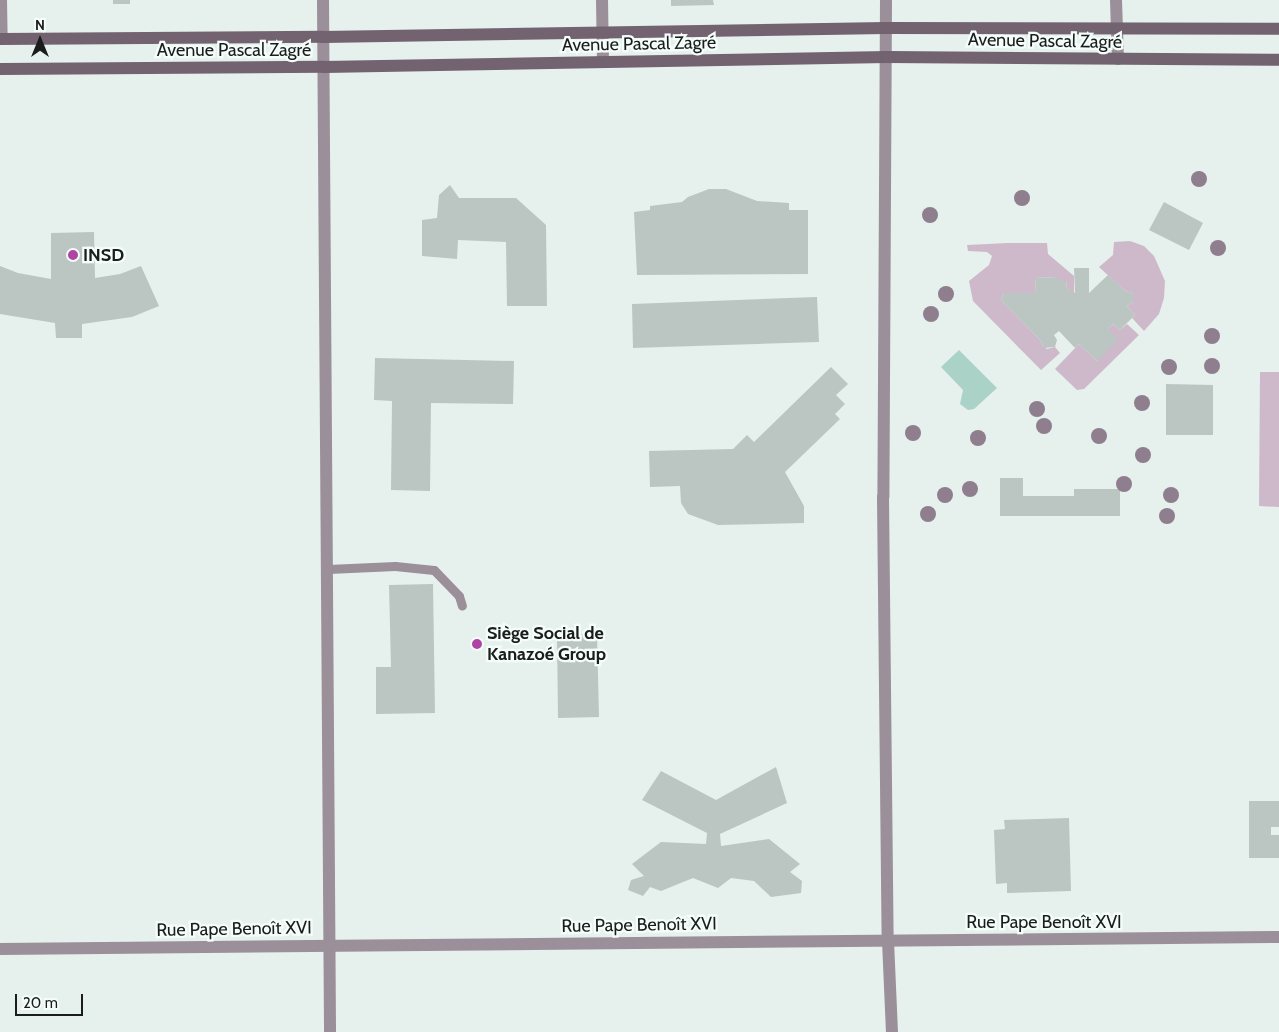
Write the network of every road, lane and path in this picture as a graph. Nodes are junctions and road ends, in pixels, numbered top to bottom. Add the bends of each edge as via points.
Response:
1 (1, 0) edge
2 (323, 0) edge
3 (602, 0) edge
4 (886, 0) edge
5 (1116, 0) edge
6 (886, 28) junction
7 (1116, 29) junction
8 (1279, 30) edge
9 (603, 33) junction
10 (324, 37) junction
11 (1, 39) edge
12 (887, 57) junction
13 (1118, 59) junction
14 (1279, 60) edge
15 (603, 62) junction
16 (324, 67) junction
17 (0, 69) edge
18 (328, 569) junction
19 (462, 606) dead end
20 (1279, 937) edge
21 (888, 941) junction
22 (329, 946) junction
23 (0, 949) edge
24 (330, 1032) edge
25 (892, 1032) edge

1 - 11 street
2 - 10 street
3 - 9 street
4 - 6 street
5 - 7 street
6 - 7 main road, Avenue Pascal Zagré
6 - 9 main road, Avenue Pascal Zagré
6 - 12 street
7 - 8 main road, Avenue Pascal Zagré
7 - 13 street
9 - 10 main road, Avenue Pascal Zagré
9 - 15 street
10 - 11 main road, Avenue Pascal Zagré
10 - 16 street
12 - 13 main road, Avenue Pascal Zagré
12 - 15 main road, Avenue Pascal Zagré
12 - 21 street via 883,497
13 - 14 main road, Avenue Pascal Zagré
15 - 16 main road, Avenue Pascal Zagré
16 - 17 main road, Avenue Pascal Zagré
16 - 18 street
18 - 19 lane via 395,566 434,570 459,596
18 - 22 street
20 - 21 street, Rue Pape Benoît XVI
21 - 22 street, Rue Pape Benoît XVI
21 - 25 street
22 - 23 street, Rue Pape Benoît XVI
22 - 24 street

